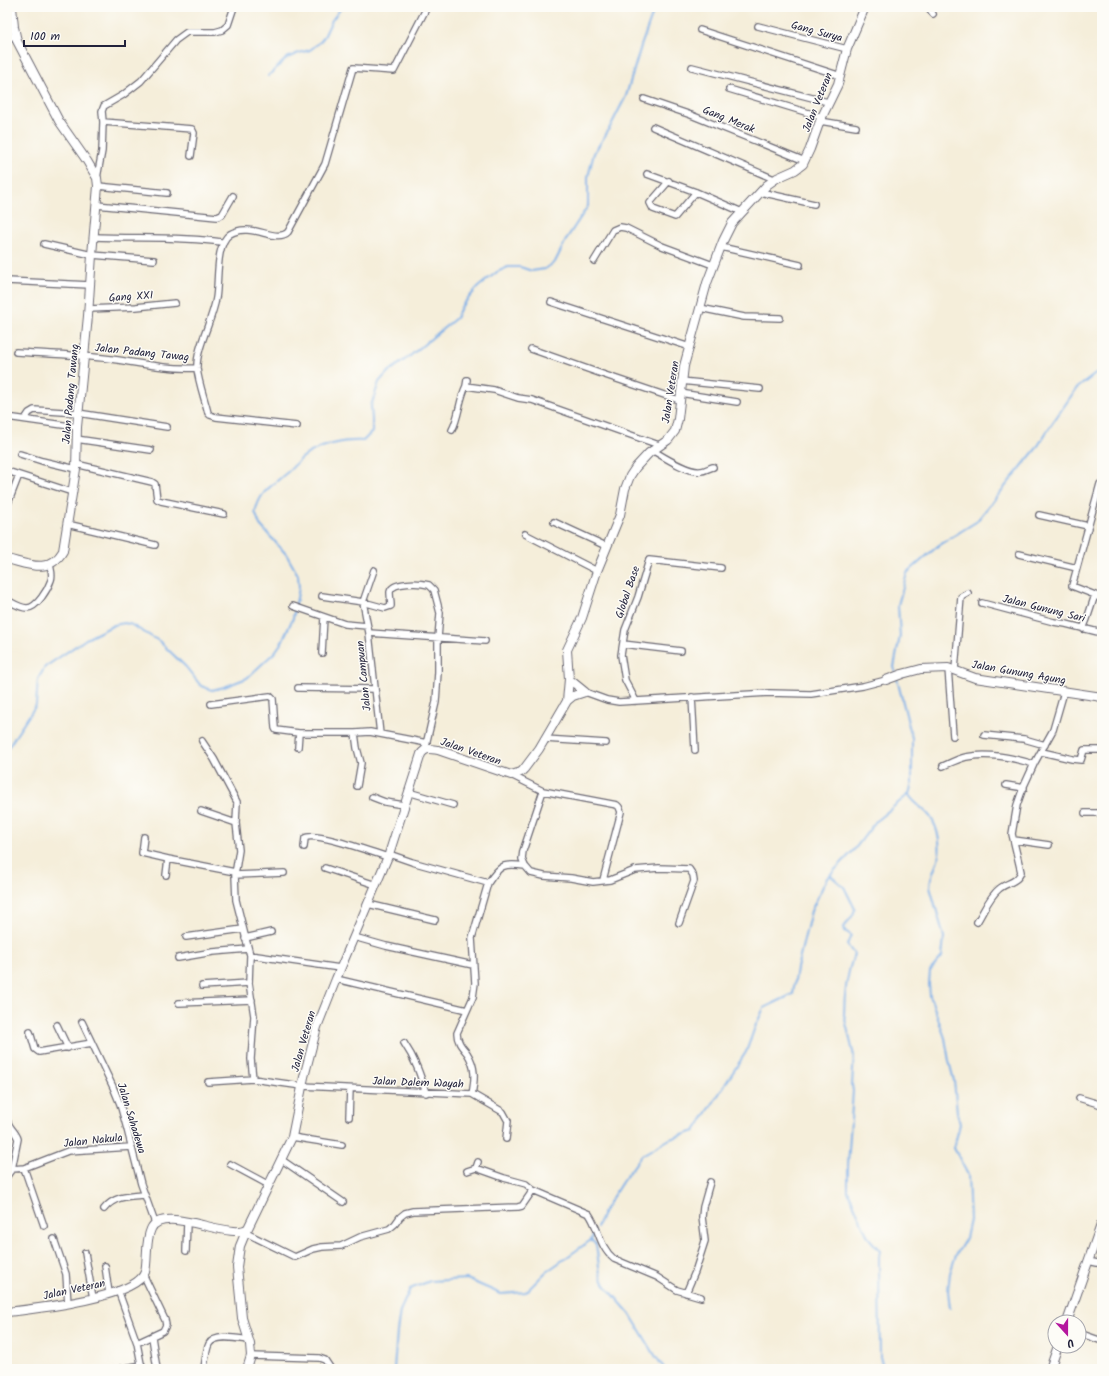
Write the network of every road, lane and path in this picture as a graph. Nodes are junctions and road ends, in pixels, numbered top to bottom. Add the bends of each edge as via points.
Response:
1 (12, 7) edge
2 (234, 7) edge
3 (427, 7) edge
4 (865, 7) edge
5 (928, 7) edge
6 (933, 14) dead end
7 (758, 26) dead end
8 (700, 30) dead end
9 (15, 35) junction
10 (7, 39) edge
11 (847, 49) junction
12 (692, 67) dead end
13 (841, 76) junction
14 (729, 89) dead end
15 (644, 99) dead end
16 (828, 102) junction
17 (820, 119) junction
18 (103, 122) junction
19 (856, 126) dead end
20 (653, 127) dead end
21 (191, 156) dead end
22 (804, 161) junction
23 (647, 174) dead end
24 (774, 179) junction
25 (97, 180) junction
26 (669, 182) junction
27 (696, 192) junction
28 (760, 192) junction
29 (167, 193) dead end
30 (233, 196) dead end
31 (814, 204) dead end
32 (97, 205) junction
33 (742, 212) junction
34 (94, 237) junction
35 (221, 242) dead end
36 (44, 244) dead end
37 (720, 247) junction
38 (92, 256) junction
39 (154, 260) dead end
40 (594, 261) dead end
41 (713, 265) junction
42 (800, 265) dead end
43 (7, 281) edge
44 (90, 285) junction
45 (551, 302) dead end
46 (175, 303) dead end
47 (700, 308) junction
48 (89, 309) junction
49 (780, 318) dead end
50 (690, 347) junction
51 (531, 349) dead end
52 (16, 352) dead end
53 (85, 356) junction
54 (197, 368) junction
55 (681, 381) junction
56 (760, 389) dead end
57 (680, 396) junction
58 (736, 402) dead end
59 (78, 413) junction
60 (7, 416) edge
61 (25, 419) junction
62 (297, 426) dead end
63 (77, 427) junction
64 (168, 427) dead end
65 (452, 430) dead end
66 (76, 439) junction
67 (659, 445) junction
68 (151, 450) dead end
69 (652, 450) junction
70 (20, 454) dead end
71 (76, 467) junction
72 (713, 467) dead end
73 (7, 471) edge
74 (19, 475) junction
75 (1100, 484) dead end
76 (72, 492) junction
77 (7, 506) edge
78 (224, 514) dead end
79 (1039, 515) dead end
80 (554, 522) dead end
81 (67, 524) junction
82 (1088, 526) junction
83 (525, 534) dead end
84 (155, 545) dead end
85 (606, 546) junction
86 (1019, 554) dead end
87 (7, 558) edge
88 (50, 565) junction
89 (721, 568) dead end
90 (1077, 568) junction
91 (374, 570) dead end
92 (597, 571) junction
93 (968, 594) dead end
94 (1095, 595) junction
95 (322, 596) dead end
96 (1102, 599) edge
97 (7, 600) edge
98 (363, 602) junction
99 (982, 603) dead end
100 (293, 606) dead end
101 (324, 617) junction
102 (367, 626) junction
103 (1083, 628) junction
104 (1102, 633) edge
105 (369, 634) junction
106 (438, 638) junction
107 (485, 641) dead end
108 (623, 644) junction
109 (680, 651) dead end
110 (322, 653) dead end
111 (952, 669) junction
112 (569, 679) junction
113 (886, 680) joint
114 (298, 688) dead end
115 (375, 689) junction
116 (585, 692) junction
117 (1064, 692) junction
118 (692, 697) junction
119 (1102, 697) edge
120 (567, 701) junction
121 (636, 701) junction
122 (211, 704) dead end
123 (356, 732) junction
124 (299, 733) junction
125 (380, 734) junction
126 (984, 735) dead end
127 (953, 736) dead end
128 (545, 739) junction
129 (202, 741) dead end
130 (606, 743) dead end
131 (1045, 745) junction
132 (426, 746) junction
133 (298, 747) dead end
134 (695, 750) dead end
135 (1102, 750) edge
136 (1042, 752) junction
137 (1034, 764) junction
138 (943, 766) dead end
139 (511, 775) junction
140 (1006, 785) dead end
141 (357, 786) dead end
142 (1024, 788) junction
143 (543, 791) junction
144 (408, 792) junction
145 (372, 797) dead end
146 (404, 805) junction
147 (453, 805) dead end
148 (201, 811) dead end
149 (1085, 813) dead end
150 (1102, 813) edge
151 (236, 823) junction
152 (144, 837) dead end
153 (1014, 840) junction
154 (1049, 845) dead end
155 (304, 847) dead end
156 (386, 855) junction
157 (168, 859) junction
158 (525, 866) junction
159 (325, 868) dead end
160 (284, 872) dead end
161 (235, 873) junction
162 (166, 876) dead end
163 (604, 880) junction
164 (488, 883) junction
165 (376, 885) junction
166 (368, 904) junction
167 (435, 920) dead end
168 (679, 922) dead end
169 (978, 922) dead end
170 (243, 929) junction
171 (271, 932) dead end
172 (186, 937) dead end
173 (354, 937) junction
174 (245, 938) junction
175 (248, 949) junction
176 (250, 955) junction
177 (178, 958) dead end
178 (473, 965) junction
179 (340, 968) junction
180 (336, 979) junction
181 (249, 983) junction
182 (202, 986) dead end
183 (252, 1000) junction
184 (179, 1003) dead end
185 (467, 1010) junction
186 (82, 1022) dead end
187 (57, 1025) dead end
188 (30, 1032) dead end
189 (92, 1043) junction
190 (404, 1043) dead end
191 (68, 1048) junction
192 (253, 1079) junction
193 (208, 1082) dead end
194 (302, 1086) junction
195 (350, 1089) junction
196 (426, 1093) junction
197 (472, 1094) junction
198 (1079, 1098) dead end
199 (1102, 1105) edge
200 (349, 1117) dead end
201 (7, 1120) edge
202 (292, 1137) junction
203 (506, 1140) dead end
204 (342, 1145) dead end
205 (131, 1147) junction
206 (282, 1160) junction
207 (230, 1164) dead end
208 (24, 1168) junction
209 (12, 1169) junction
210 (467, 1171) dead end
211 (7, 1176) edge
212 (710, 1182) dead end
213 (269, 1185) junction
214 (533, 1190) junction
215 (144, 1195) junction
216 (342, 1202) dead end
217 (104, 1209) dead end
218 (188, 1222) junction
219 (1102, 1222) edge
220 (155, 1223) junction
221 (44, 1226) dead end
222 (246, 1231) junction
223 (54, 1239) dead end
224 (186, 1251) dead end
225 (85, 1253) dead end
226 (1088, 1261) junction
227 (1102, 1264) edge
228 (106, 1266) dead end
229 (144, 1276) junction
230 (118, 1290) junction
231 (109, 1293) junction
232 (686, 1293) junction
233 (700, 1297) dead end
234 (93, 1298) junction
235 (68, 1304) junction
236 (7, 1312) edge
237 (1070, 1314) edge
238 (1087, 1336) edge
239 (152, 1337) junction
240 (249, 1340) junction
241 (1102, 1341) edge
242 (137, 1343) junction
243 (1055, 1354) edge
244 (251, 1356) junction
245 (142, 1367) edge
246 (120, 1369) edge
247 (157, 1369) edge
248 (204, 1369) edge
249 (247, 1369) edge
250 (331, 1369) edge
251 (1050, 1369) edge

1 - 9 street
2 - 18 street via 228,25 222,30 187,32 176,40 141,81 104,106
3 - 54 street via 394,71 353,68 325,164 288,232 279,237 243,230 229,235 225,240 216,299
4 - 11 street, Jalan Veteran
5 - 6 street
7 - 11 street, Gang Surya
8 - 13 street
9 - 10 street
9 - 25 street via 59,121 88,161
11 - 13 street, Jalan Veteran
12 - 16 street
13 - 16 street, Jalan Veteran
14 - 17 street
15 - 22 street, Gang Merak via 691,115
16 - 17 street, Jalan Veteran
17 - 19 street
17 - 22 street, Jalan Veteran
18 - 21 street via 192,129 194,133
18 - 25 street
20 - 24 street
22 - 24 street, Jalan Veteran via 798,168
23 - 26 street
24 - 28 street, Jalan Veteran
25 - 29 street
25 - 32 street, Jalan Padang Tawang
26 - 27 street
26 - 27 street via 650,203 653,209 675,217
27 - 33 street
28 - 31 street
28 - 33 street, Jalan Veteran
30 - 32 street via 222,215 217,217
32 - 34 street, Jalan Padang Tawang
33 - 37 street, Jalan Veteran via 732,223
34 - 35 street via 175,238
34 - 38 street, Jalan Padang Tawang
36 - 38 street
37 - 41 street, Jalan Veteran
37 - 42 street
38 - 39 street
38 - 44 street, Jalan Padang Tawang
40 - 41 street via 614,230 620,227
41 - 47 street, Jalan Veteran
43 - 44 street
44 - 48 street, Jalan Padang Tawang
45 - 50 street
46 - 48 street, Gang XXI
47 - 49 street via 744,317
47 - 50 street, Jalan Veteran
48 - 53 street, Jalan Padang Tawang
50 - 55 street, Jalan Veteran
51 - 57 street via 602,374
52 - 53 street, Jalan Padang Tawag
53 - 54 street, Jalan Padang Tawag via 168,367
53 - 59 street, Jalan Padang Tawang
54 - 62 street via 210,415
55 - 56 street
55 - 57 street, Jalan Veteran
57 - 58 street
57 - 67 street, Jalan Veteran via 675,431 668,440
59 - 61 street via 34,410
59 - 63 street, Jalan Padang Tawang
59 - 64 street
60 - 61 street
61 - 63 street
63 - 66 street, Jalan Padang Tawang
65 - 67 street via 466,383 532,400
66 - 68 street
66 - 71 street, Jalan Padang Tawang
67 - 69 street, Jalan Veteran
69 - 72 street via 696,471
69 - 85 street, Jalan Veteran via 630,476 620,515
70 - 71 street
71 - 76 street, Jalan Padang Tawang
71 - 78 street via 152,482 155,484 157,499 161,501
73 - 74 street
74 - 76 street
74 - 77 street
75 - 82 street
76 - 81 street, Jalan Padang Tawang
79 - 82 street
80 - 85 street
81 - 84 street
81 - 88 street, Jalan Padang Tawang via 63,551
82 - 90 street
83 - 92 street
85 - 92 street, Jalan Veteran
86 - 90 street
87 - 88 street via 40,566
88 - 97 street via 51,581 39,602 27,608
89 - 108 street, Global Base via 649,560 625,630
90 - 94 street via 1072,586
91 - 98 street, Jalan Campuan
92 - 112 street, Jalan Veteran via 582,618 567,650
93 - 111 street via 961,598
94 - 96 street
94 - 103 street
95 - 98 street
98 - 102 street, Jalan Campuan
98 - 106 street via 385,608 390,606 390,592 397,585 429,585 434,590 440,613
99 - 103 street, Jalan Gunung Sari
100 - 101 street
101 - 102 street via 345,624
101 - 110 street
102 - 105 street, Jalan Campuan
103 - 104 street, Jalan Gunung Sari
105 - 106 street
105 - 115 street, Jalan Campuan
106 - 107 street
106 - 132 street via 436,702
108 - 109 street
108 - 121 street, Global Base via 621,655 625,680
111 - 113 street, Jalan Gunung Agung via 928,668
111 - 117 street, Jalan Gunung Agung via 975,678
111 - 127 street
112 - 116 street
112 - 120 street, Jalan Veteran
113 - 118 street via 811,694 769,693
114 - 115 street
115 - 125 street, Jalan Campuan
116 - 120 street
116 - 121 street via 607,700
117 - 119 street, Jalan Gunung Agung
117 - 131 street via 1053,730
118 - 121 street
118 - 134 street
120 - 128 street, Jalan Veteran
122 - 124 street via 270,696 273,699 276,730
123 - 124 street
123 - 125 street
123 - 141 street via 361,763
124 - 133 street
125 - 132 street
126 - 131 street via 1024,739
128 - 130 street
128 - 139 street, Jalan Veteran via 524,769
129 - 151 street via 235,796
131 - 136 street
132 - 139 street, Jalan Veteran
132 - 144 street, Jalan Veteran
135 - 136 street via 1084,750 1081,760
136 - 137 street
137 - 138 street via 1007,757 979,756 966,757
137 - 142 street
139 - 143 street
140 - 142 street
142 - 153 street via 1017,805 1012,834
143 - 158 street via 523,851 522,859
143 - 163 street via 619,807 621,812
144 - 146 street, Jalan Veteran
144 - 147 street
145 - 146 street
146 - 156 street, Jalan Veteran
148 - 151 street
149 - 150 street
151 - 161 street via 239,850
152 - 157 street via 142,853
153 - 154 street
153 - 169 street via 1020,876 1000,887
155 - 156 street via 305,838 310,836 339,841
156 - 164 street
156 - 165 street, Jalan Veteran
157 - 161 street
157 - 162 street
158 - 163 street via 531,873 544,876 592,882
158 - 164 street via 510,864 502,867
159 - 165 street
160 - 161 street
161 - 170 street via 236,900
163 - 168 street via 635,870 688,869 694,881
164 - 178 street, Jalan Dalem Wayah via 472,938
165 - 166 street, Jalan Veteran
166 - 167 street
166 - 173 street, Jalan Veteran
170 - 172 street
170 - 174 street
171 - 174 street
173 - 178 street
173 - 179 street, Jalan Veteran
174 - 175 street
175 - 176 street
175 - 177 street
176 - 179 street
176 - 181 street
178 - 185 street, Jalan Dalem Wayah via 475,983 473,997
179 - 180 street, Jalan Veteran
180 - 185 street
180 - 194 street, Jalan Veteran via 317,1027
181 - 182 street
181 - 183 street
183 - 184 street
183 - 192 street
185 - 197 street, Jalan Dalem Wayah via 457,1033 474,1067
186 - 189 street, Jalan Sahadewa
187 - 191 street
188 - 191 street via 35,1049 39,1052
189 - 191 street
189 - 205 street, Jalan Sahadewa via 120,1104
190 - 196 street via 418,1067
192 - 193 street, Jalan Dalem Wayah
192 - 194 street, Jalan Dalem Wayah
194 - 195 street, Jalan Dalem Wayah
194 - 202 street, Jalan Veteran
195 - 196 street, Jalan Dalem Wayah
195 - 200 street
196 - 197 street, Jalan Dalem Wayah
197 - 203 street via 503,1112 508,1122
198 - 199 street
201 - 209 street via 18,1139
202 - 204 street
202 - 206 street, Jalan Veteran
205 - 208 street, Jalan Nakula via 68,1151
205 - 215 street, Jalan Sahadewa
206 - 213 street, Jalan Veteran
206 - 216 street
207 - 213 street
208 - 209 street, Jalan Nakula
208 - 221 street
209 - 211 street
210 - 214 street via 477,1165 504,1178 526,1184
212 - 232 street via 702,1217 705,1241
213 - 222 street, Jalan Veteran
214 - 222 street via 522,1206 518,1207 405,1213 388,1229 360,1236 341,1246 313,1249 295,1258
214 - 232 street via 589,1214 598,1236 614,1258
215 - 217 street via 114,1200
215 - 220 street, Jalan Sahadewa
218 - 220 street
218 - 222 street
218 - 224 street
219 - 226 street
220 - 229 street via 149,1238
222 - 240 street, Jalan Veteran via 236,1267 242,1318
223 - 235 street via 66,1274
225 - 234 street
226 - 227 street
226 - 237 street
228 - 231 street
229 - 230 street, Jalan Veteran via 134,1284
229 - 239 street via 166,1325 163,1331
230 - 231 street, Jalan Veteran
230 - 242 street
231 - 234 street, Jalan Veteran
232 - 233 street
234 - 235 street, Jalan Veteran
235 - 236 street, Jalan Veteran
238 - 241 street
239 - 242 street
239 - 247 street
240 - 244 street, Jalan Veteran
240 - 248 street via 212,1340
242 - 245 street
243 - 251 street
244 - 249 street
244 - 250 street via 319,1358
245 - 246 street

